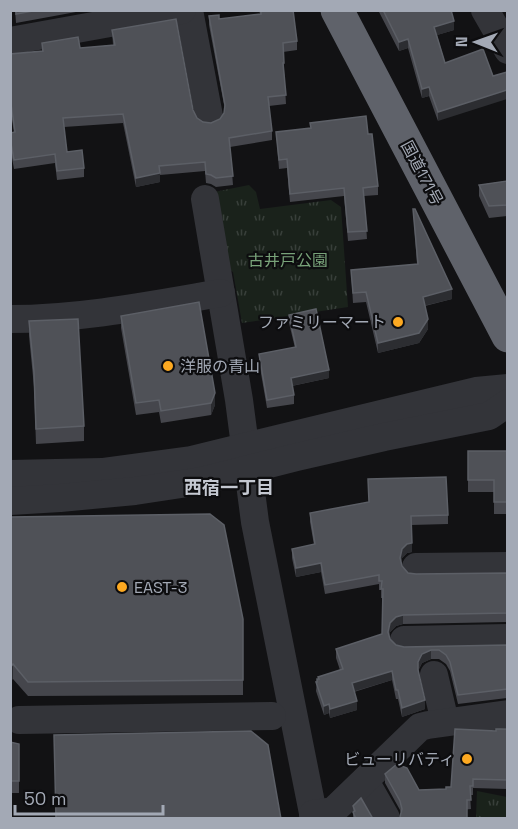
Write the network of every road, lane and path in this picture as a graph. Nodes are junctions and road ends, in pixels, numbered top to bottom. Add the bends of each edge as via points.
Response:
1 (183, 10) edge
2 (189, 10) edge
3 (337, 10) edge
4 (484, 10) edge
5 (109, 16) edge
6 (10, 41) edge
7 (507, 50) edge
8 (209, 116) dead end
9 (205, 199) dead end
10 (221, 293) junction
11 (10, 319) edge
12 (507, 336) edge
13 (507, 388) edge
14 (507, 403) edge
15 (247, 458) junction
16 (10, 474) edge
17 (10, 501) edge
18 (507, 566) edge
19 (416, 567) dead end
20 (507, 638) edge
21 (404, 640) dead end
22 (434, 675) dead end
23 (507, 714) edge
24 (272, 716) dead end
25 (19, 720) dead end
26 (445, 722) junction
27 (365, 781) junction
28 (313, 816) edge
29 (386, 819) edge

1 - 5 street
2 - 8 street
3 - 12 highway, 国道171号
4 - 7 street
5 - 6 street
9 - 10 street
10 - 11 street via 120,310
10 - 15 street
13 - 15 street via 476,391
14 - 15 street via 489,416 373,440
15 - 16 street via 191,460 86,473
15 - 17 street via 201,481
15 - 28 street via 255,522
18 - 19 street
20 - 21 street
22 - 26 street
23 - 26 street
24 - 25 street
26 - 27 street via 420,727
27 - 28 street via 333,811
27 - 29 street

